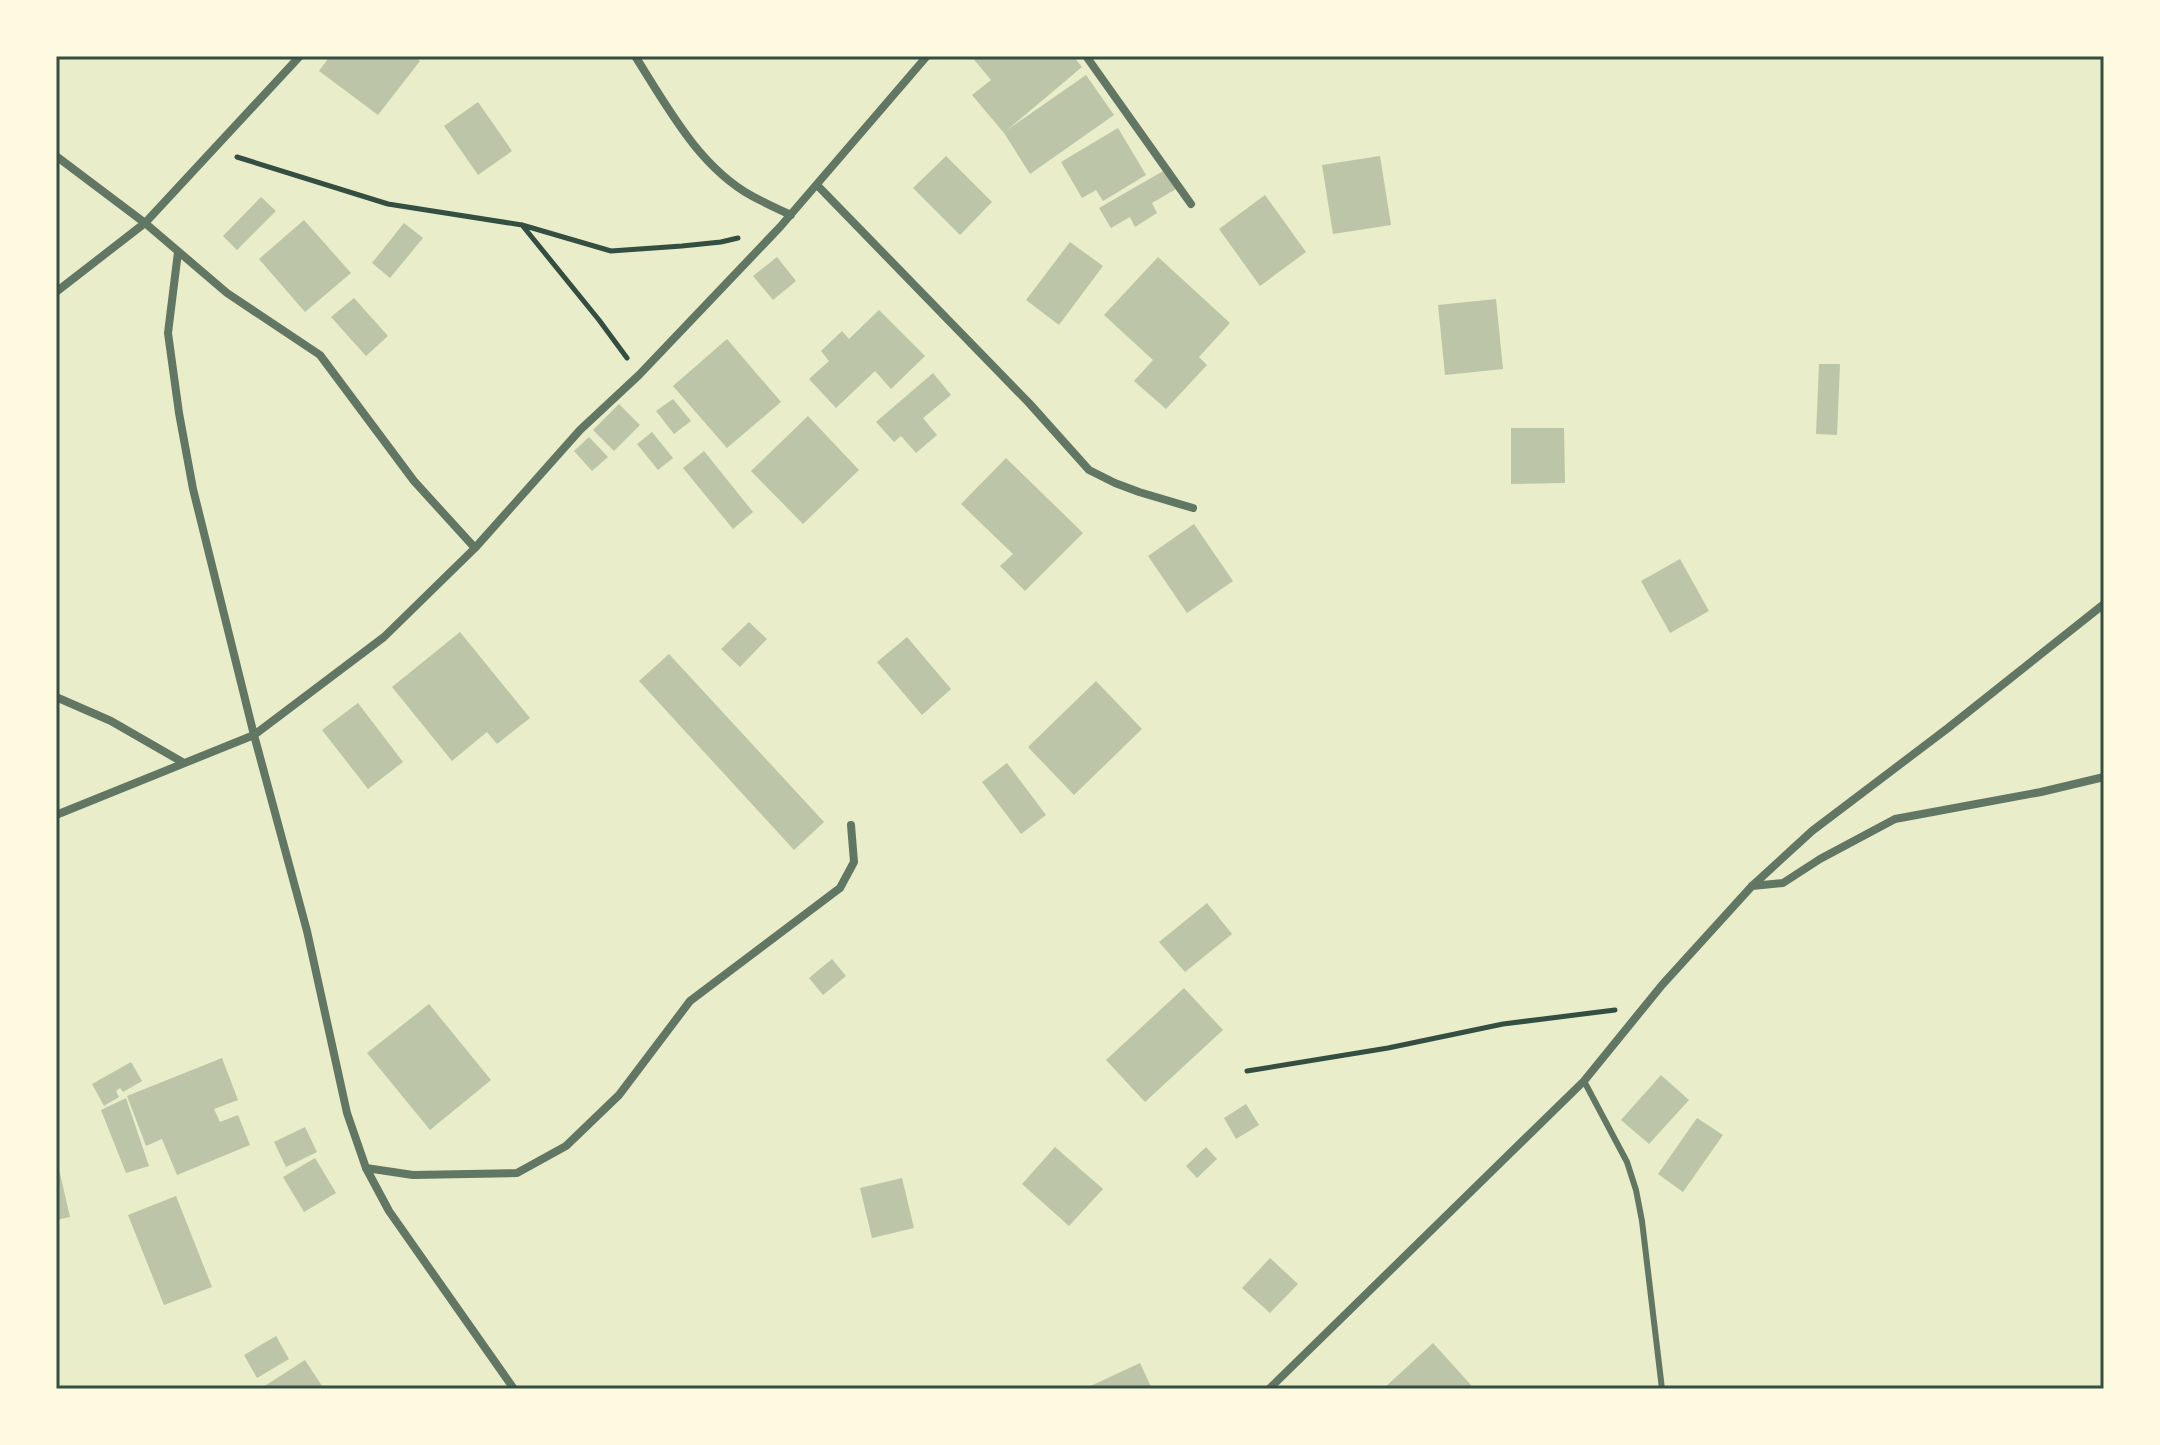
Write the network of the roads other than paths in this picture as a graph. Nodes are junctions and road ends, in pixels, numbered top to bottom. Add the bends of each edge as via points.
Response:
1 (300, 56) edge
2 (635, 56) edge
3 (927, 56) edge
4 (1086, 56) edge
5 (56, 156) edge
6 (817, 185) junction
7 (1191, 204) dead end
8 (791, 215) junction
9 (145, 223) junction
10 (178, 252) junction
11 (56, 292) edge
12 (1193, 508) dead end
13 (475, 548) junction
14 (2104, 604) edge
15 (56, 697) edge
16 (254, 735) junction
17 (184, 763) junction
18 (2104, 777) edge
19 (56, 815) edge
20 (851, 825) dead end
21 (1752, 886) junction
22 (1584, 1081) junction
23 (366, 1168) junction
24 (514, 1389) edge
25 (1269, 1389) edge
26 (1662, 1389) edge

1 - 9 street
2 - 8 street via 681,128 720,172
3 - 6 street
4 - 7 street
5 - 9 street
6 - 8 street
6 - 12 street via 1089,470
8 - 13 street via 580,430
9 - 10 street
9 - 11 street
10 - 13 street via 227,293 320,355 414,481
10 - 16 street via 168,333 179,413
13 - 16 street via 384,637
14 - 21 street via 1812,831
15 - 17 street
16 - 17 street
16 - 23 street via 307,931 347,1113
17 - 19 street
18 - 21 street via 1895,819 1783,883
20 - 23 street via 854,862 840,888 690,1001 619,1095 566,1146 517,1173 413,1175
21 - 22 street
22 - 25 street
22 - 26 lane via 1636,1190
23 - 24 street via 397,1223

